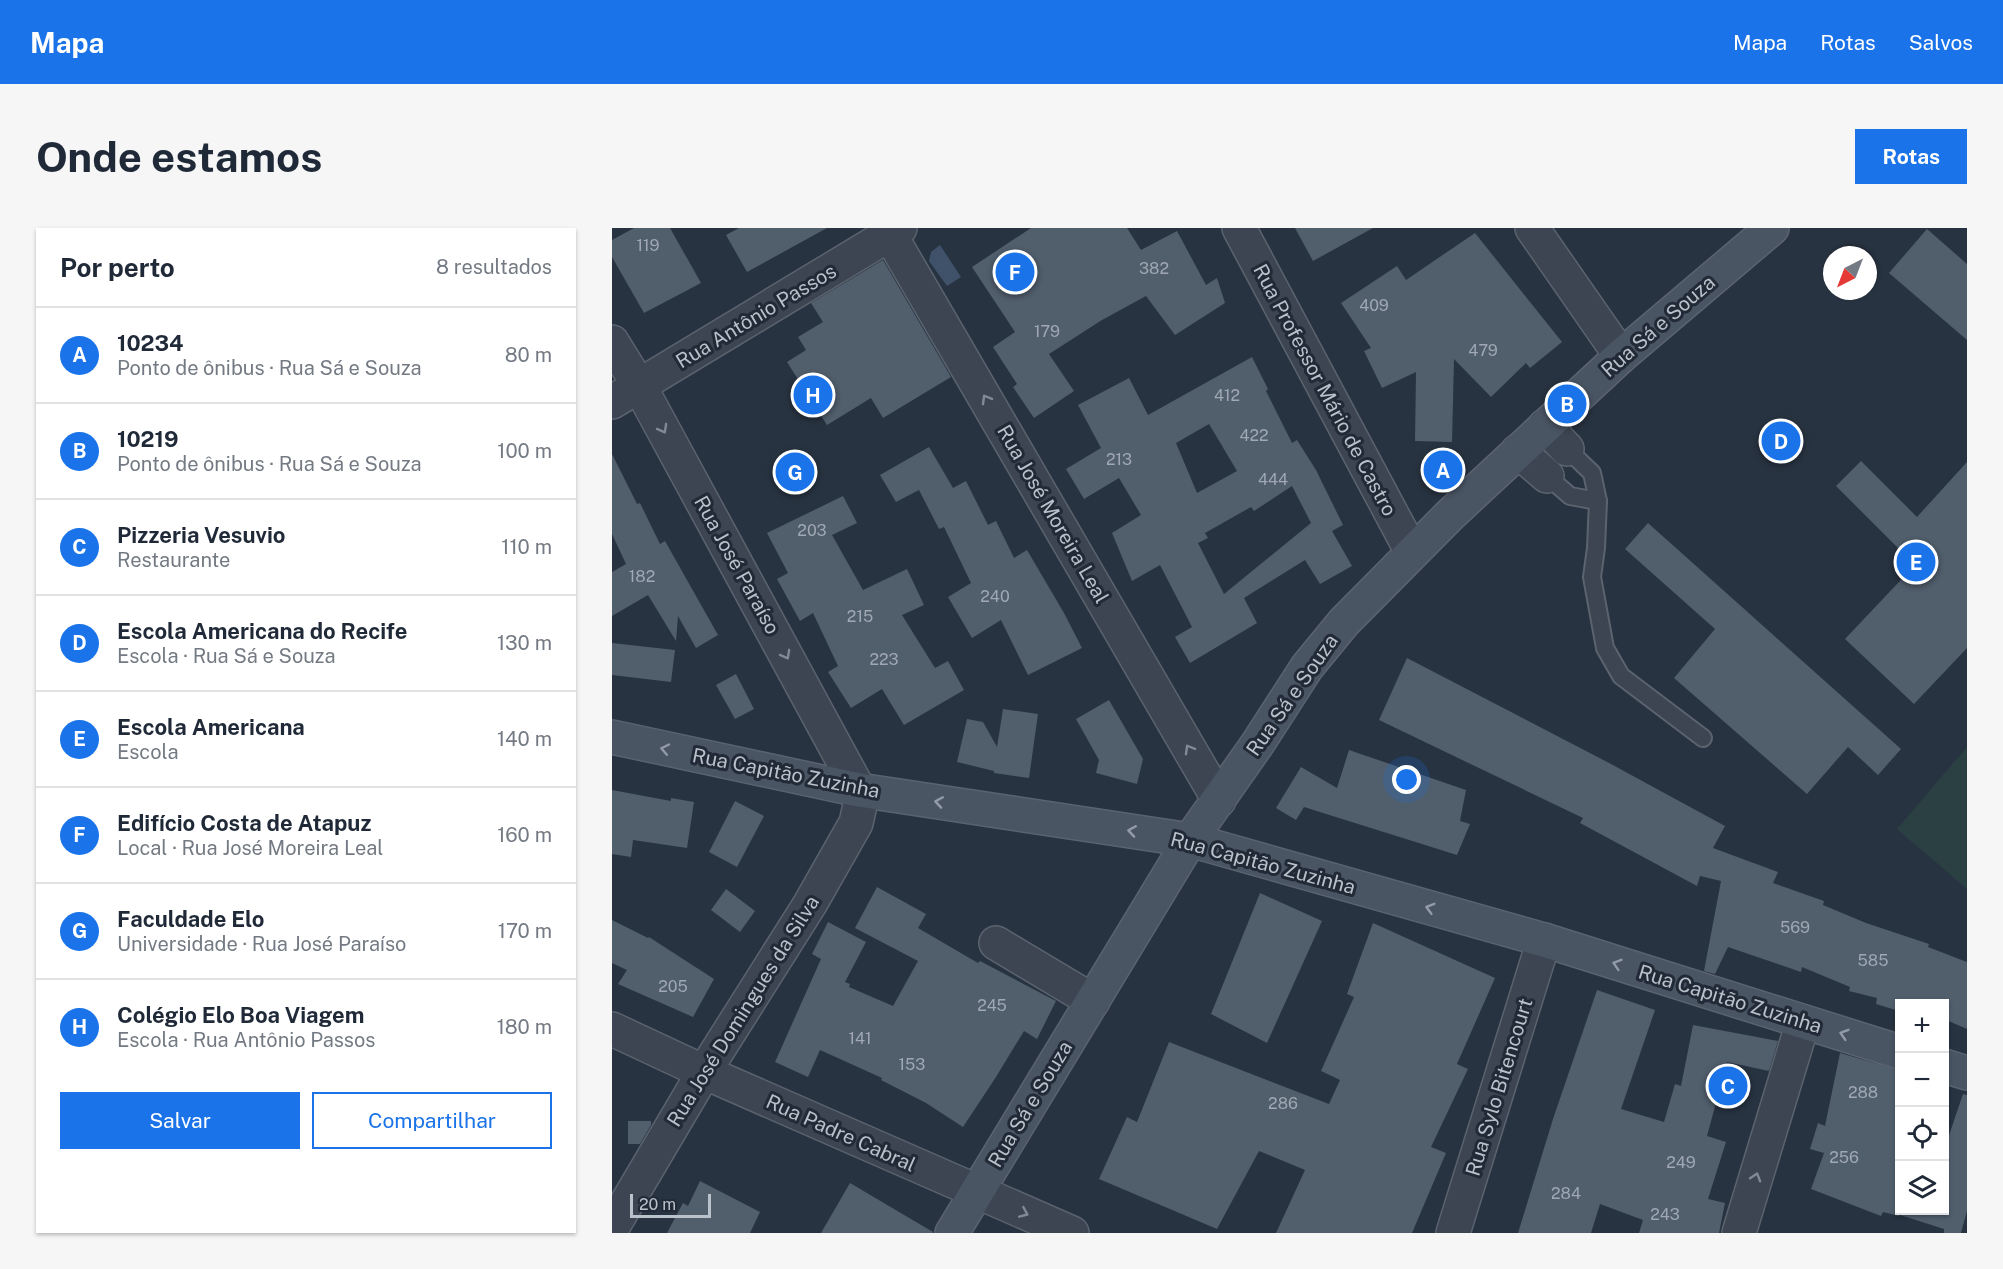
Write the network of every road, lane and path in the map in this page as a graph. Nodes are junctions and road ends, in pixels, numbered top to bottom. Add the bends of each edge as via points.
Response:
1 (1239, 228) edge
2 (1532, 228) edge
3 (1772, 228) edge
4 (892, 230) edge
5 (612, 342) edge
6 (1621, 356) junction
7 (640, 387) junction
8 (612, 402) edge
9 (1556, 437) junction
10 (1518, 451) junction
11 (1547, 476) joint
12 (1598, 501) junction
13 (1412, 552) junction
14 (612, 737) edge
15 (1702, 738) dead end
16 (859, 790) junction
17 (1219, 800) junction
18 (1190, 840) junction
19 (1544, 940) junction
20 (996, 943) dead end
21 (1093, 1000) junction
22 (1803, 1022) junction
23 (612, 1029) edge
24 (1895, 1051) edge
25 (1949, 1068) edge
26 (704, 1072) junction
27 (1967, 1073) edge
28 (977, 1192) junction
29 (612, 1228) edge
30 (1749, 1230) edge
31 (952, 1233) edge
32 (1072, 1233) edge
33 (1453, 1233) edge

1 - 13 street, Rua Professor Mário de Castro
2 - 6 street
3 - 6 main road, Rua Sá e Souza
4 - 7 street, Rua Antônio Passos
17 -> 4 street, Rua José Moreira Leal
5 - 7 street, Rua José Paraíso
6 - 9 main road, Rua Sá e Souza
7 - 8 street, Rua Antônio Passos
7 -> 16 street, Rua José Paraíso
9 - 10 main road, Rua Sá e Souza
9 - 12 lane via 1592,473
10 - 11 street
10 - 13 main road, Rua Sá e Souza
11 - 12 lane via 1570,496
12 - 15 lane via 1592,577 1605,648 1622,676
13 - 17 main road, Rua Sá e Souza via 1344,622 1307,667
16 -> 14 main road, Rua Capitão Zuzinha
18 -> 16 main road, Rua Capitão Zuzinha
16 - 26 street, Rua José Domingues da Silva via 856,823
17 - 18 main road, Rua Sá e Souza
19 -> 18 main road, Rua Capitão Zuzinha
18 - 21 main road, Rua Sá e Souza
22 -> 19 main road, Rua Capitão Zuzinha
19 - 33 street, Rua Sylo Bitencourt
20 - 21 street
21 - 28 main road, Rua Sá e Souza
24 -> 22 main road, Rua Capitão Zuzinha
30 -> 22 street
23 - 26 street, Rua Padre Cabral
25 - 27 main road
26 - 28 street, Rua Padre Cabral
26 - 29 street, Rua José Domingues da Silva
28 - 31 main road, Rua Sá e Souza
28 -> 32 street, Rua Padre Cabral

